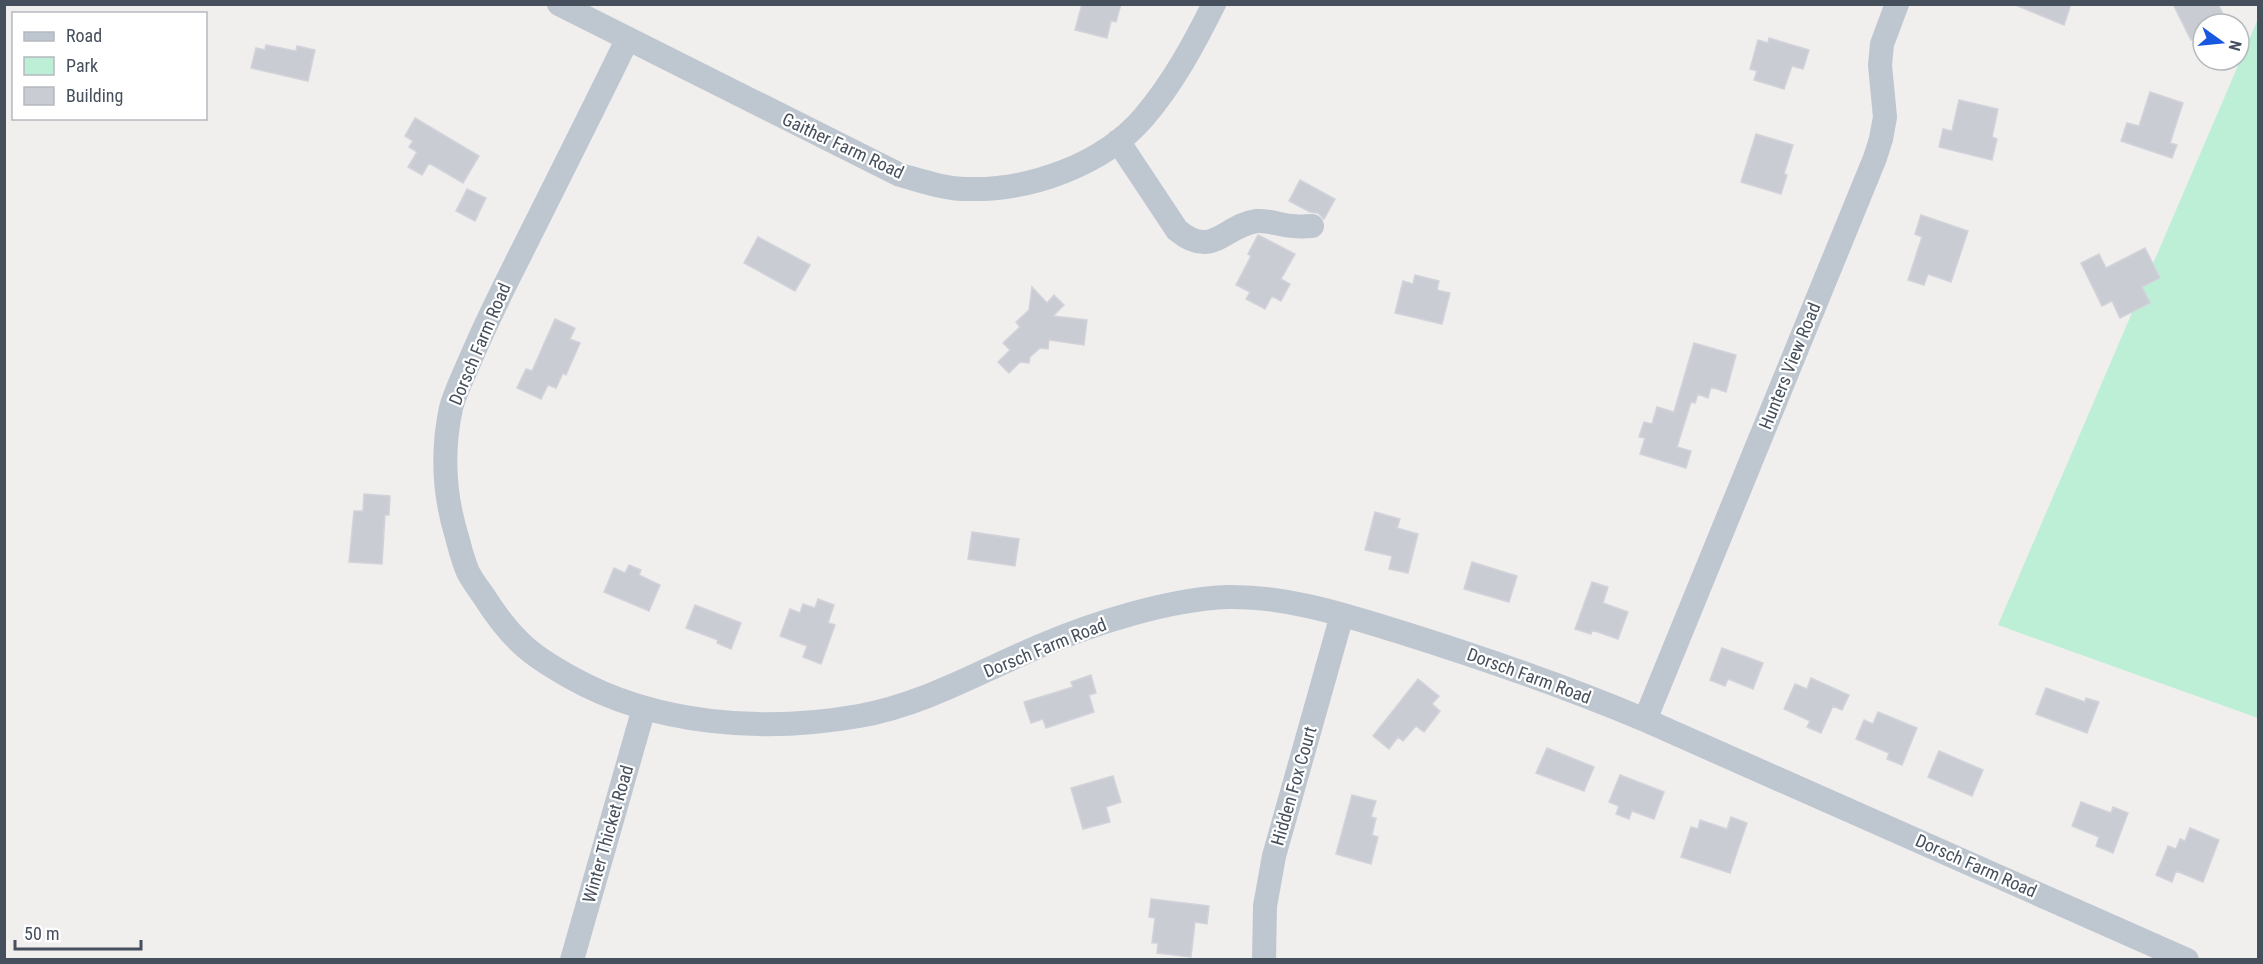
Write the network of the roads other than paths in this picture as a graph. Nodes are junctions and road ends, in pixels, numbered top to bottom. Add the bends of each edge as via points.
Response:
1 (559, 4) edge
2 (1214, 4) edge
3 (1897, 4) edge
4 (627, 40) junction
5 (1118, 141) junction
6 (1312, 226) dead end
7 (1342, 615) junction
8 (644, 708) junction
9 (1645, 720) junction
10 (2182, 959) edge
11 (572, 960) edge
12 (1264, 960) edge

1 - 4 street, Gaither Farm Road
2 - 5 street, Gaither Farm Road via 1165,91 1143,119
3 - 9 street, Hunters View Road via 1882,44 1885,117 1875,159
4 - 5 street, Gaither Farm Road via 900,175 934,184 967,189 1047,177 1084,163
4 - 8 street, Dorsch Farm Road via 485,326 453,402 445,437 445,474 452,523 467,571 497,618 526,649 556,669 591,689
5 - 6 street via 1177,230 1188,239 1214,240 1260,221
7 - 8 street, Dorsch Farm Road via 1274,599 1227,597 1172,604 1042,645 919,699 863,715 806,723 750,724
7 - 9 street, Dorsch Farm Road via 1484,658
7 - 12 street, Hidden Fox Court via 1274,856 1265,906
8 - 11 street, Winter Thicket Road
9 - 10 street, Dorsch Farm Road

